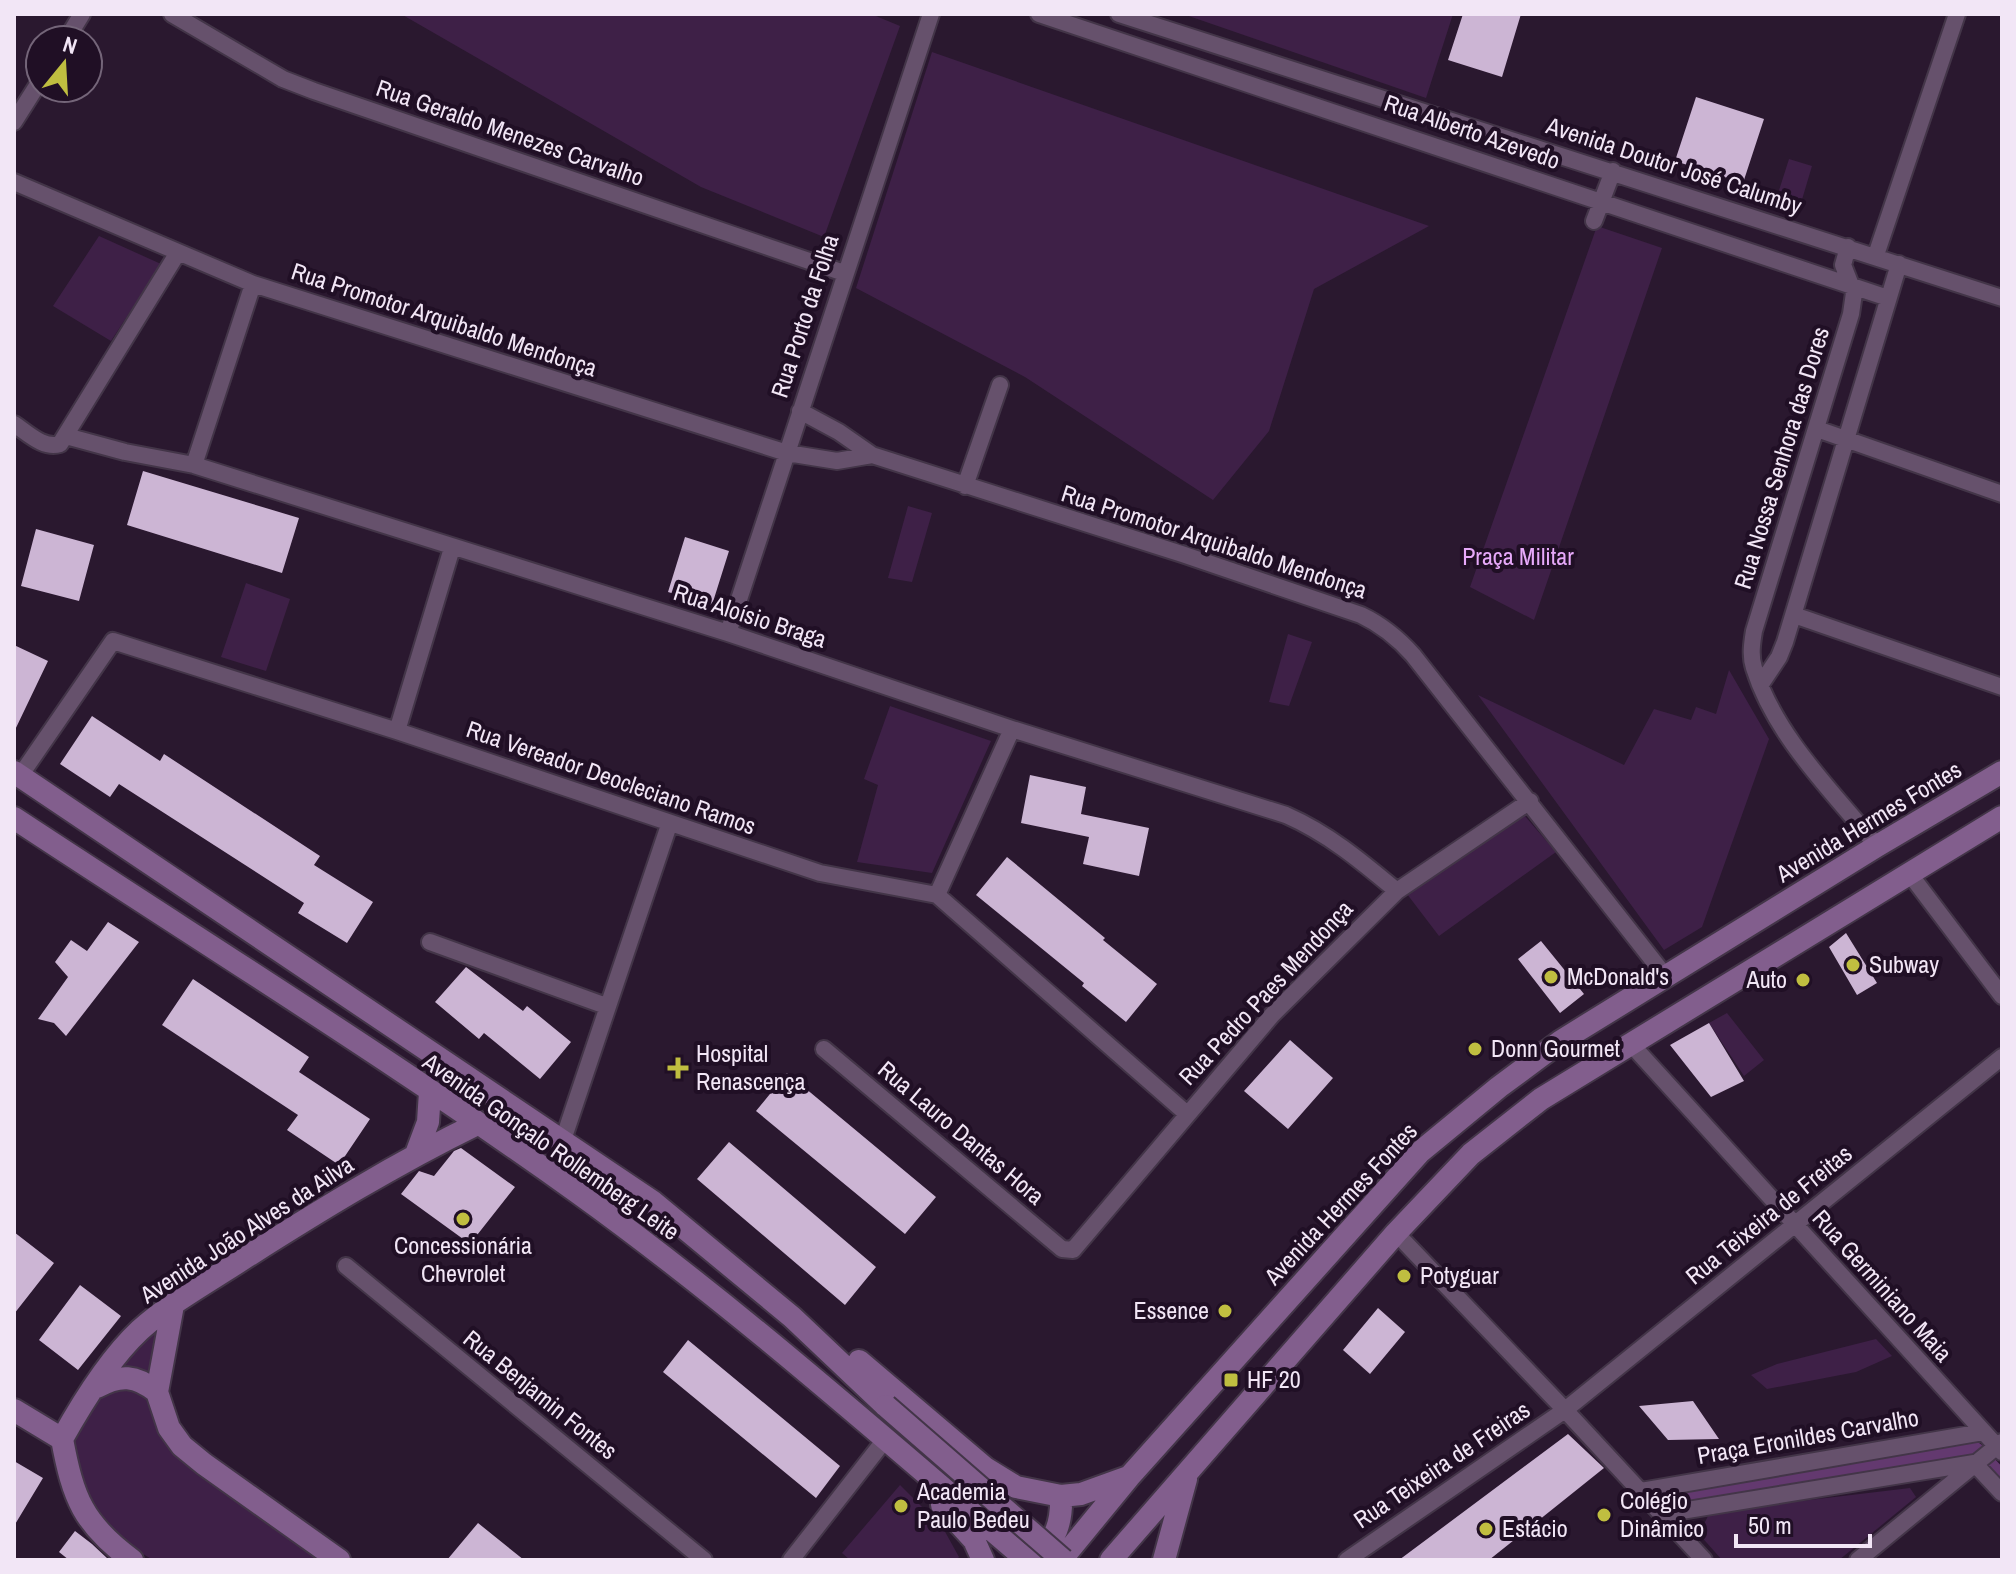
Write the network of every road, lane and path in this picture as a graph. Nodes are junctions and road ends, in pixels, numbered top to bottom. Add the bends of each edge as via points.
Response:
1 (172, 14) edge
2 (931, 14) edge
3 (1039, 14) edge
4 (1119, 14) edge
5 (1957, 14) edge
6 (1249, 55) junction
7 (1242, 80) junction
8 (25, 104) edge
9 (14, 122) edge
10 (1613, 171) junction
11 (14, 182) edge
12 (1601, 200) junction
13 (1594, 221) dead end
14 (1848, 247) junction
15 (177, 254) junction
16 (1876, 255) junction
17 (1899, 264) junction
18 (844, 273) junction
19 (253, 284) junction
20 (1852, 286) junction
21 (1888, 298) junction
22 (2002, 298) edge
23 (1000, 385) dead end
24 (800, 411) junction
25 (14, 424) edge
26 (1817, 429) junction
27 (1846, 439) junction
28 (63, 440) junction
29 (787, 453) junction
30 (872, 455) junction
31 (194, 465) junction
32 (965, 486) junction
33 (2002, 494) edge
34 (452, 548) junction
35 (1794, 615) junction
36 (728, 633) junction
37 (1761, 684) junction
38 (2002, 687) edge
39 (1012, 729) junction
40 (397, 731) junction
41 (2002, 772) edge
42 (17, 774) edge
43 (1530, 801) junction
44 (2002, 817) edge
45 (14, 818) edge
46 (669, 825) junction
47 (1877, 846) junction
48 (1909, 873) junction
49 (1397, 891) junction
50 (937, 895) junction
51 (430, 942) dead end
52 (1666, 977) junction
53 (2002, 996) edge
54 (606, 1006) junction
55 (1631, 1044) junction
56 (824, 1049) dead end
57 (2002, 1057) edge
58 (430, 1092) junction
59 (1187, 1114) junction
60 (477, 1124) junction
61 (563, 1140) junction
62 (416, 1154) junction
63 (1795, 1226) junction
64 (1396, 1233) junction
65 (1069, 1251) joint
66 (346, 1266) dead end
67 (173, 1305) junction
68 (792, 1317) junction
69 (802, 1371) junction
70 (93, 1389) junction
71 (157, 1392) junction
72 (14, 1410) edge
73 (1565, 1410) junction
74 (1983, 1432) junction
75 (62, 1439) junction
76 (880, 1446) junction
77 (1999, 1447) edge
78 (1975, 1462) junction
79 (1188, 1470) junction
80 (1129, 1477) junction
81 (1641, 1491) junction
82 (2002, 1493) edge
83 (1061, 1496) junction
84 (1663, 1514) junction
85 (132, 1560) edge
86 (339, 1560) edge
87 (704, 1560) edge
88 (791, 1560) edge
89 (983, 1560) edge
90 (1027, 1560) edge
91 (1035, 1560) edge
92 (1062, 1560) edge
93 (1111, 1560) edge
94 (1164, 1560) edge
95 (1347, 1560) edge
96 (1704, 1560) edge
97 (1858, 1560) edge

1 - 18 street, Rua Geraldo Menezes Carvalho via 283,79 314,91
2 - 18 street, Rua Porto da Folha
3 - 7 street, Rua Alberto Azevedo
4 - 6 street, Avenida Doutor José Calumby
5 - 16 street
6 - 7 street
6 - 10 street, Avenida Doutor José Calumby
7 - 12 street, Rua Alberto Azevedo
8 - 9 street
10 - 12 street
10 - 14 street, Avenida Doutor José Calumby
11 - 15 street, Rua Promotor Arquibaldo Mendonça
12 - 13 street
12 - 20 street, Rua Alberto Azevedo
14 - 16 street, Avenida Doutor José Calumby
14 - 20 street, Rua Nossa Senhora das Dores via 1843,265
15 - 19 street, Rua Promotor Arquibaldo Mendonça
15 - 28 street
16 - 17 street, Avenida Doutor José Calumby
17 - 21 street
17 - 22 street, Avenida Doutor José Calumby
18 - 24 street, Rua Porto da Folha
19 - 29 street, Rua Promotor Arquibaldo Mendonça
19 - 31 street
20 - 21 street, Rua Alberto Azevedo
20 - 26 street, Rua Nossa Senhora das Dores via 1854,303
21 - 27 street
23 - 32 street
24 - 29 street, Rua Porto da Folha
24 - 30 street, Rua Promotor Arquibaldo Mendonça
25 - 28 street, Rua Aloísio Braga via 44,444
26 - 27 street
26 - 37 street, Rua Nossa Senhora das Dores via 1754,631 1753,666
27 - 33 street
27 - 35 street
28 - 31 street, Rua Aloísio Braga
29 - 30 street, Rua Promotor Arquibaldo Mendonça via 837,461
29 - 36 street, Rua Porto da Folha
30 - 32 street, Rua Promotor Arquibaldo Mendonça
31 - 34 street, Rua Aloísio Braga
32 - 43 street, Rua Promotor Arquibaldo Mendonça via 1182,554 1381,625 1397,637
34 - 36 street, Rua Aloísio Braga
34 - 40 street
35 - 37 street via 1779,657
35 - 38 street
36 - 39 street, Rua Aloísio Braga
37 - 47 street, Rua Nossa Senhora das Dores via 1790,739
39 - 49 street, Rua Aloísio Braga via 1286,815 1338,843
39 - 50 street
40 - 42 street, Rua Vereador Deocleciano Ramos via 113,641
40 - 46 street, Rua Vereador Deocleciano Ramos
41 - 47 main road, Avenida Hermes Fontes
42 - 61 main road, Avenida Gonçalo Rollemberg Leite
43 - 49 street, Rua Pedro Paes Mendonça
43 - 52 street, Rua Promotor Arquibaldo Mendonça
44 - 48 main road
45 - 58 main road, Avenida Gonçalo Rollemberg Leite
46 - 50 street, Rua Vereador Deocleciano Ramos via 820,873
46 - 54 street
47 - 52 main road, Avenida Hermes Fontes
48 - 53 street
48 - 55 main road
49 - 59 street, Rua Pedro Paes Mendonça via 1272,1015
50 - 59 street
51 - 54 street
52 - 80 main road, Avenida Hermes Fontes via 1561,1041 1420,1152
54 - 61 street
55 - 63 street, Rua Germiniano Maia
55 - 64 main road via 1541,1099 1471,1154
56 - 65 street, Rua Lauro Dantas Hora
57 - 63 street, Rua Teixeira de Freitas
58 - 60 main road, Avenida Gonçalo Rollemberg Leite
58 - 62 main road via 428,1122
59 - 65 street, Rua Pedro Paes Mendonça
60 - 62 main road, Avenida João Alves da Ailva
60 - 69 main road, Avenida Gonçalo Rollemberg Leite via 578,1193
61 - 68 main road, Avenida Gonçalo Rollemberg Leite via 653,1202
62 - 67 main road, Avenida João Alves da Ailva
63 - 73 street, Rua Teixeira de Freitas
63 - 74 street, Rua Germiniano Maia
64 - 73 street
64 - 79 main road
66 - 87 street, Rua Benjamin Fontes
67 - 70 main road, Avenida João Alves da Ailva via 139,1331
67 - 71 main road
68 - 83 main road via 828,1337 1002,1480
68 - 92 main road, Avenida Gonçalo Rollemberg Leite, bridge
69 - 76 main road
69 - 90 main road, Avenida Gonçalo Rollemberg Leite
70 - 71 main road via 125,1376
70 - 75 main road, Avenida João Alves da Ailva
71 - 86 main road via 169,1428 182,1446
72 - 75 main road
73 - 81 street
73 - 95 street, Rua Teixeira de Freiras
74 - 77 street, Rua Germiniano Maia
74 - 81 street, Praça Eronildes Carvalho
75 - 85 main road via 82,1510
76 - 88 street
76 - 89 main road via 960,1523
77 - 78 street
78 - 82 street
78 - 84 street
78 - 97 street
79 - 93 main road
79 - 94 main road
80 - 83 main road
80 - 92 main road, Avenida Hermes Fontes
81 - 84 street
83 - 91 main road via 1060,1524
84 - 96 street

